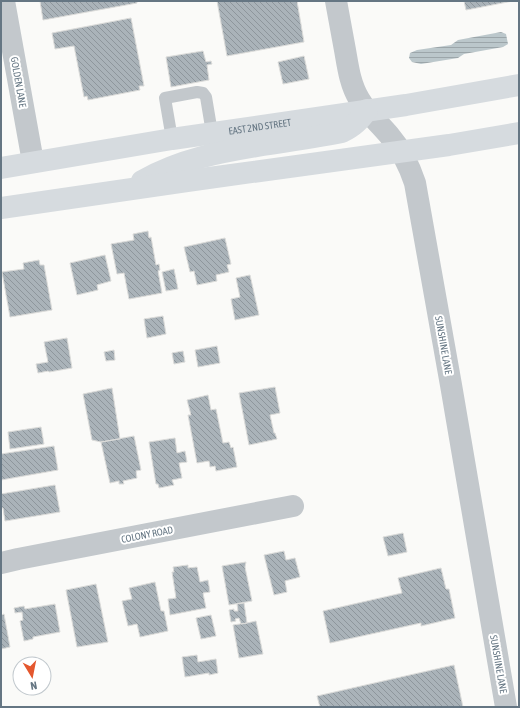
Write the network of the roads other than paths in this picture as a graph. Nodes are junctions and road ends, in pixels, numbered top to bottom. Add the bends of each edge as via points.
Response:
1 (4, 1) edge
2 (336, 1) edge
3 (519, 85) edge
4 (367, 110) junction
5 (212, 133) junction
6 (519, 133) edge
7 (172, 139) junction
8 (402, 152) junction
9 (33, 162) junction
10 (1, 168) edge
11 (127, 190) junction
12 (1, 208) edge
13 (293, 506) dead end
14 (1, 563) edge
15 (506, 707) edge

1 - 9 street, GOLDEN LANE
2 - 4 street, SUNSHINE LANE via 349,73 356,93
3 - 4 main road, EAST 2ND STREET
4 - 5 main road, EAST 2ND STREET
4 - 8 street, SUNSHINE LANE
4 - 11 main road via 360,120 342,132 200,156 157,173
5 - 7 main road, EAST 2ND STREET
5 - 7 lane via 206,97 196,92 165,98
6 - 8 main road
7 - 9 main road, EAST 2ND STREET
8 - 11 main road
8 - 15 street, SUNSHINE LANE via 415,183
9 - 10 main road, EAST 2ND STREET
11 - 12 main road
13 - 14 street, COLONY ROAD

